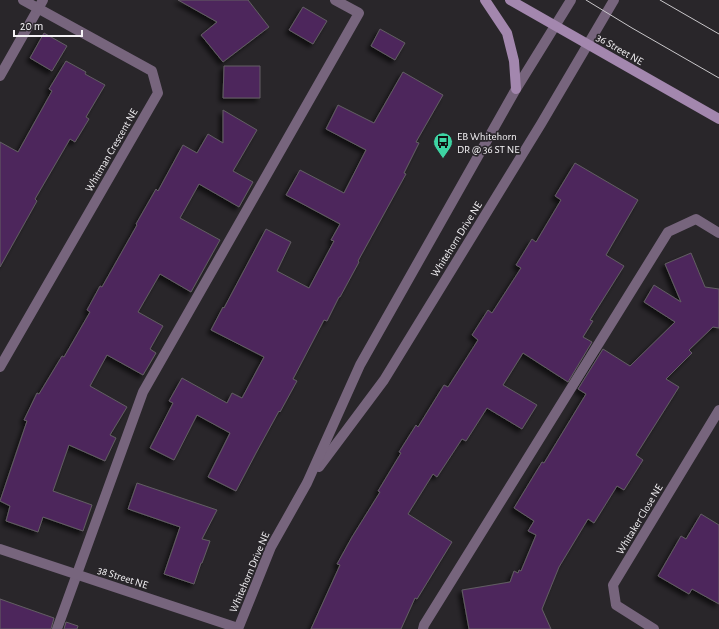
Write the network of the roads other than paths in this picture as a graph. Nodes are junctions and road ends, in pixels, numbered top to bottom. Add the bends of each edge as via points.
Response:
1 (23, 0) edge
2 (335, 0) edge
3 (485, 0) edge
4 (510, 0) edge
5 (571, 0) edge
6 (614, 0) edge
7 (41, 4) edge
8 (555, 26) junction
9 (588, 44) junction
10 (0, 76) edge
11 (516, 89) junction
12 (719, 119) edge
13 (719, 233) edge
14 (0, 367) edge
15 (719, 410) edge
16 (307, 483) junction
17 (0, 549) edge
18 (76, 575) junction
19 (238, 628) edge
20 (57, 629) edge
21 (423, 629) edge
22 (654, 629) edge

1 - 7 street, Whitman Crescent NE
2 - 18 street via 359,13 143,392
3 - 11 main road via 507,33 514,61
4 - 8 main road, 36 Street NE
5 - 8 street, Whitehorn Drive NE
6 - 9 street, Whitehorn Drive NE
7 - 10 street
7 - 14 street, Whitman Crescent NE via 152,71 158,93
8 - 9 main road, 36 Street NE
8 - 11 street, Whitehorn Drive NE
9 - 12 main road, 36 Street NE
9 - 16 street, Whitehorn Drive NE via 542,124 384,380
11 - 16 street, Whitehorn Drive NE via 360,365
13 - 21 street via 696,218 668,232
15 - 22 street, Whitaker Close NE via 613,586 616,605
16 - 19 street, Whitehorn Drive NE via 271,547
17 - 18 street, 38 Street NE
18 - 19 street, 38 Street NE
18 - 20 street

